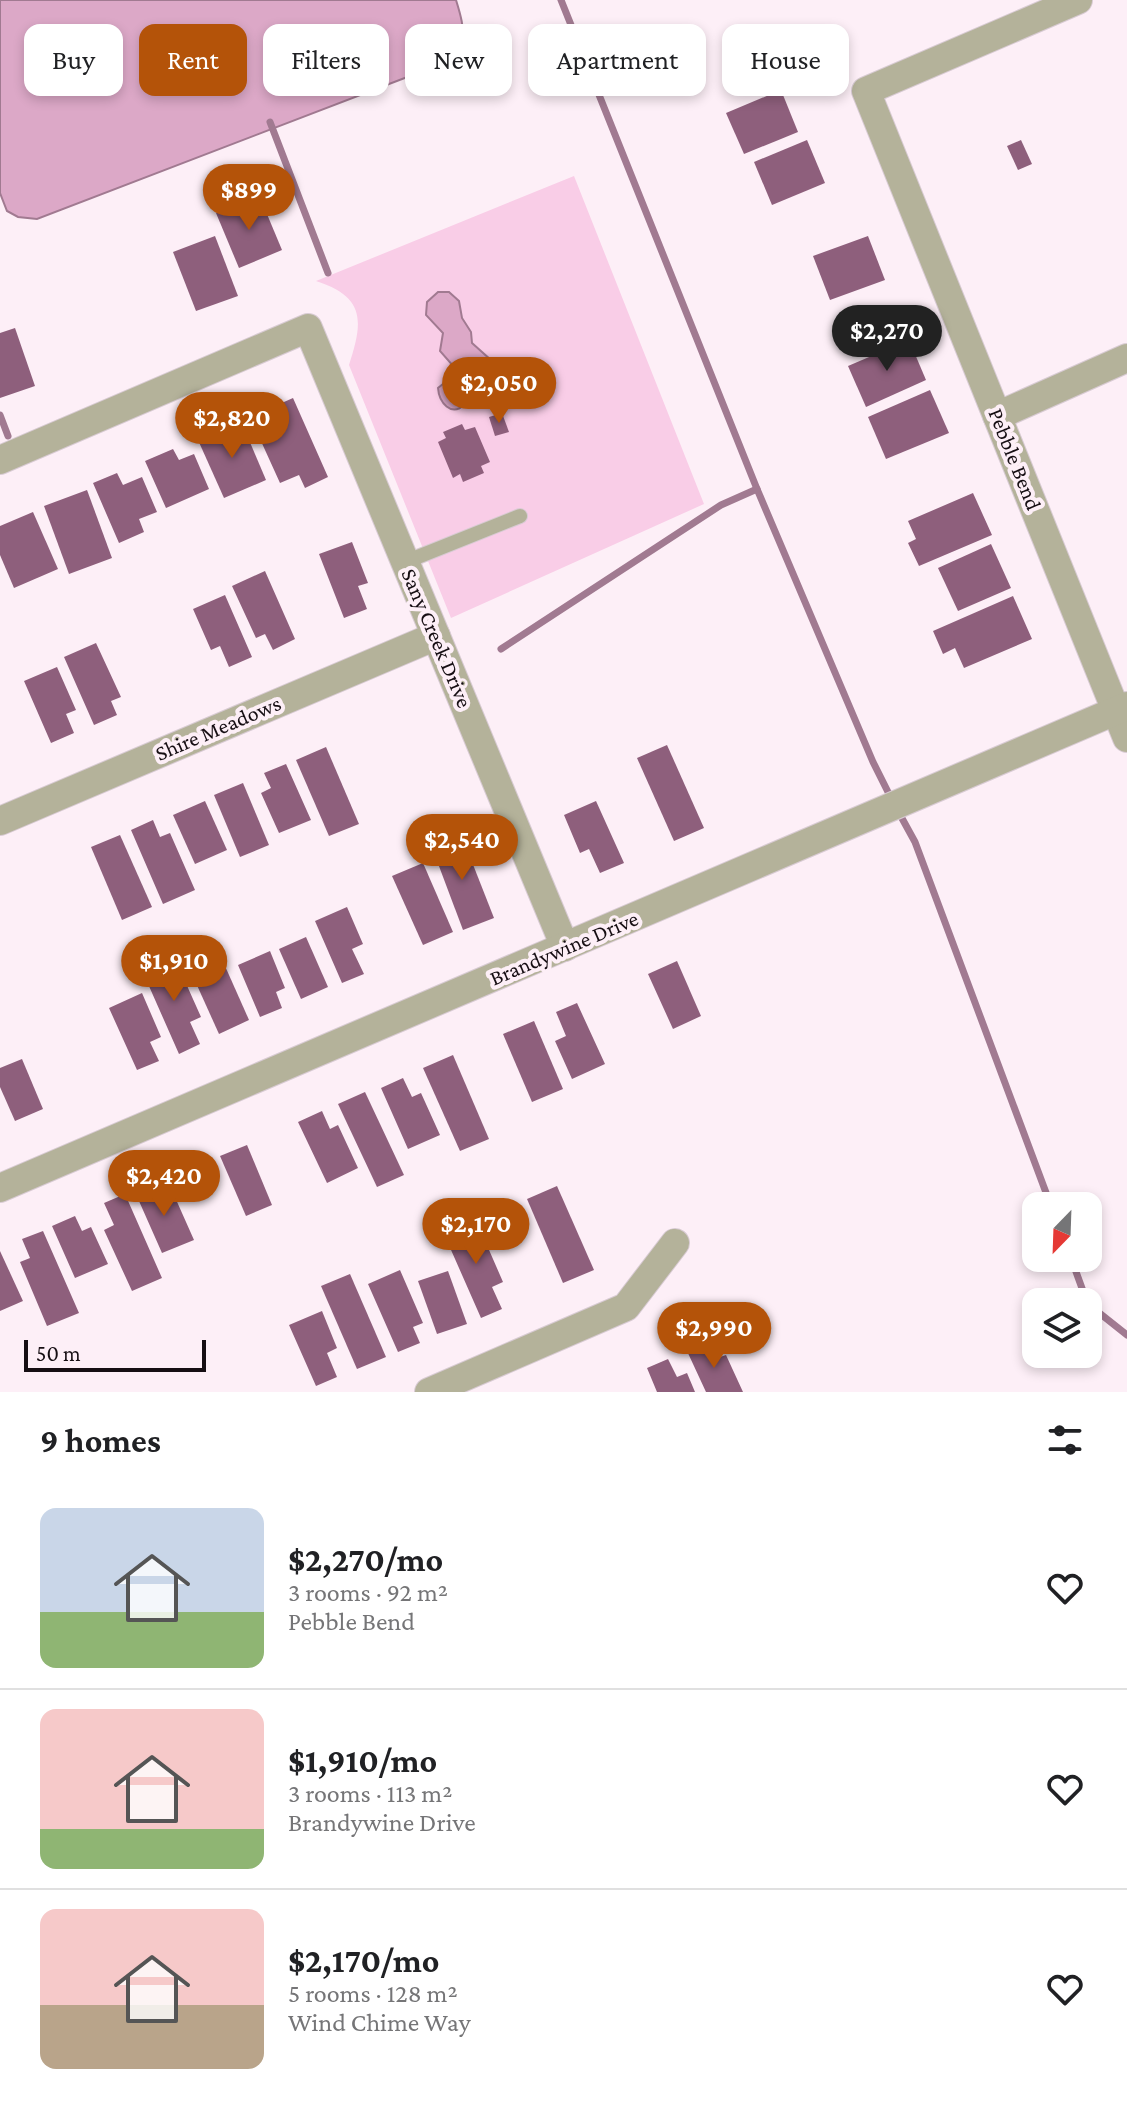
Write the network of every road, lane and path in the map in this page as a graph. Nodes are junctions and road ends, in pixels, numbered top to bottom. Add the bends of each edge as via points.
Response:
1 (1078, 0) edge
2 (1127, 358) edge
3 (997, 416) junction
4 (0, 460) edge
5 (520, 516) dead end
6 (405, 562) junction
7 (436, 636) junction
8 (1122, 708) edge
9 (1127, 738) edge
10 (0, 821) edge
11 (565, 947) junction
12 (0, 1188) edge
13 (675, 1243) dead end
14 (429, 1392) edge

1 - 3 street, Pebble Bend via 866,91
2 - 3 street
3 - 8 street, Pebble Bend
4 - 6 street, Sany Creek Drive via 308,328
5 - 6 lane
6 - 7 street, Sany Creek Drive
7 - 10 street, Shire Meadows
7 - 11 street, Sany Creek Drive
8 - 9 street, Pebble Bend
8 - 11 street, Brandywine Drive
11 - 12 street, Brandywine Drive
13 - 14 street via 626,1307

